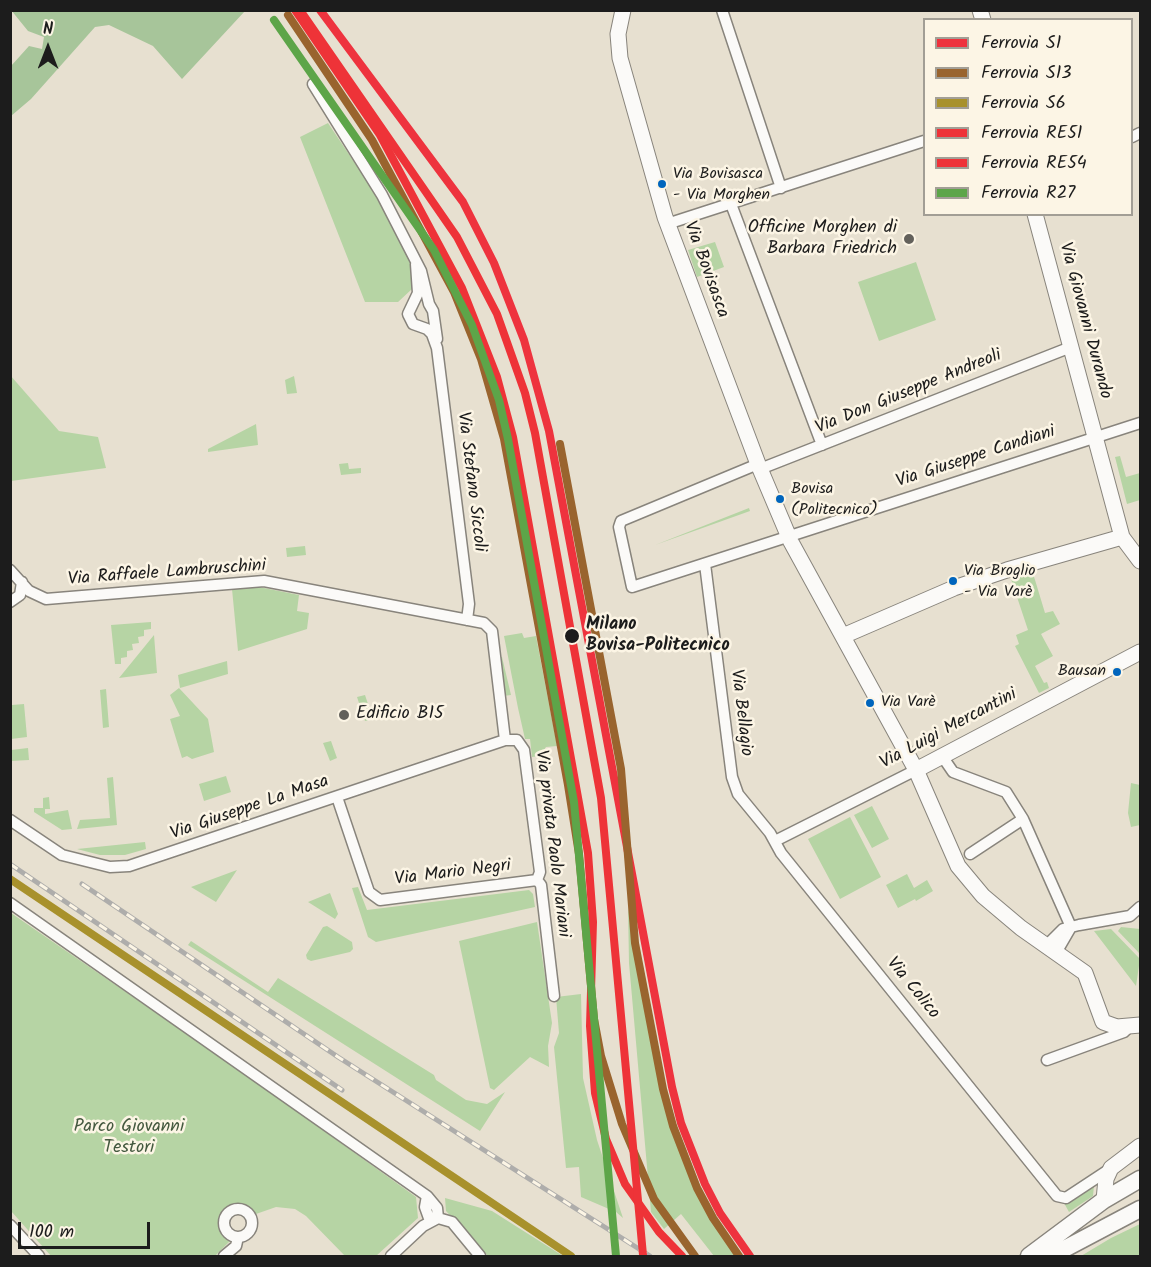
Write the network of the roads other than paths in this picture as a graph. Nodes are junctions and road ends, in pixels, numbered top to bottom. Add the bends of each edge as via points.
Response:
1 (624, 10) edge
2 (722, 10) edge
3 (313, 84) dead end
4 (923, 141) edge
5 (781, 188) junction
6 (731, 204) junction
7 (1036, 216) edge
8 (667, 224) junction
9 (416, 264) junction
10 (412, 304) junction
11 (429, 304) junction
12 (432, 318) junction
13 (420, 327) junction
14 (1071, 347) junction
15 (436, 348) junction
16 (1140, 423) edge
17 (1096, 438) junction
18 (822, 445) junction
19 (759, 467) junction
20 (787, 535) junction
21 (1122, 537) junction
22 (1140, 561) edge
23 (705, 564) junction
24 (11, 570) edge
25 (22, 582) junction
26 (10, 602) edge
27 (467, 620) junction
28 (843, 636) junction
29 (1140, 652) edge
30 (505, 740) junction
31 (942, 756) junction
32 (916, 770) junction
33 (738, 794) joint
34 (337, 797) junction
35 (1023, 819) junction
36 (10, 820) edge
37 (774, 841) junction
38 (963, 859) junction
39 (537, 880) junction
40 (10, 903) edge
41 (1140, 907) edge
42 (1071, 927) junction
43 (1049, 948) junction
44 (554, 996) dead end
45 (1103, 1022) junction
46 (1135, 1026) edge
47 (1104, 1040) junction
48 (1047, 1060) dead end
49 (1140, 1146) edge
50 (1111, 1168) junction
51 (1140, 1179) edge
52 (1085, 1186) junction
53 (1104, 1192) junction
54 (1140, 1209) edge
55 (434, 1220) junction
56 (10, 1225) edge
57 (238, 1237) dead end
58 (1053, 1250) edge
59 (39, 1257) edge
60 (224, 1257) edge
61 (391, 1257) edge
62 (480, 1257) edge
63 (1029, 1257) edge

1 - 8 street, Via Bovisasca via 618,34 621,62
2 - 5 street
3 - 9 street via 382,195
4 - 5 street
5 - 6 street
6 - 8 street
6 - 18 street
7 - 14 street, Via Giovanni Durando
8 - 19 street, Via Bovisasca
9 - 10 street via 419,284
9 - 11 street
10 - 11 street
10 - 13 street via 408,318
11 - 12 street
12 - 13 street
12 - 15 street, Via Stefano Siccoli
13 - 15 street, Via Stefano Siccoli via 432,334
14 - 17 street, Via Giovanni Durando
14 - 18 street, Via Don Giuseppe Andreoli
15 - 27 street, Via Stefano Siccoli via 469,604
16 - 17 street, Via Giuseppe Candiani
17 - 20 street, Via Giuseppe Candiani
17 - 21 street, Via Giovanni Durando
18 - 19 street, Via Don Giuseppe Andreoli
19 - 20 street, Via Bovisasca
19 - 23 street, Via Don Giuseppe Andreoli via 619,524 632,587
20 - 23 street, Via Giuseppe Candiani
20 - 28 street, Via Bovisasca
21 - 22 street
21 - 28 street via 975,581
23 - 33 street, Via Bellagio via 732,777
24 - 25 street
25 - 26 street via 20,595
25 - 27 street, Via Raffaele Lambruschini via 35,596 46,599 264,581
27 - 30 street via 484,623 492,631
28 - 32 street, Via Bovisasca
29 - 31 street, Via Luigi Mercantini
30 - 34 street, Via Giuseppe La Masa
30 - 39 street, Via privata Paolo Mariani via 517,740 524,750 540,872
31 - 32 street, Via Luigi Mercantini
31 - 35 street via 953,772 1006,792
32 - 37 street, Via Luigi Mercantini
32 - 38 street, Via Bovisasca
33 - 37 street, Via Colico
34 - 36 street, Via Giuseppe La Masa via 129,867 110,867 62,855
34 - 39 street, Via Mario Negri via 369,892 380,900
35 - 38 street
35 - 42 street
37 - 52 street, Via Colico via 1057,1196 1066,1198
38 - 43 street, Via Bovisasca via 983,896
39 - 44 street, Via privata Paolo Mariani via 541,885
40 - 55 street via 427,1196 437,1208
41 - 42 street via 1130,916
42 - 43 street via 1060,946
43 - 45 street, Via Bovisasca via 1084,973
45 - 46 street via 1110,1026
45 - 47 street
46 - 47 street
47 - 48 street
49 - 50 street
50 - 52 street
50 - 53 street
51 - 53 main road
52 - 53 street
53 - 58 main road
54 - 58 main road
55 - 61 street
55 - 62 street via 452,1222
56 - 59 street
57 - 60 street via 236,1246
58 - 63 main road

